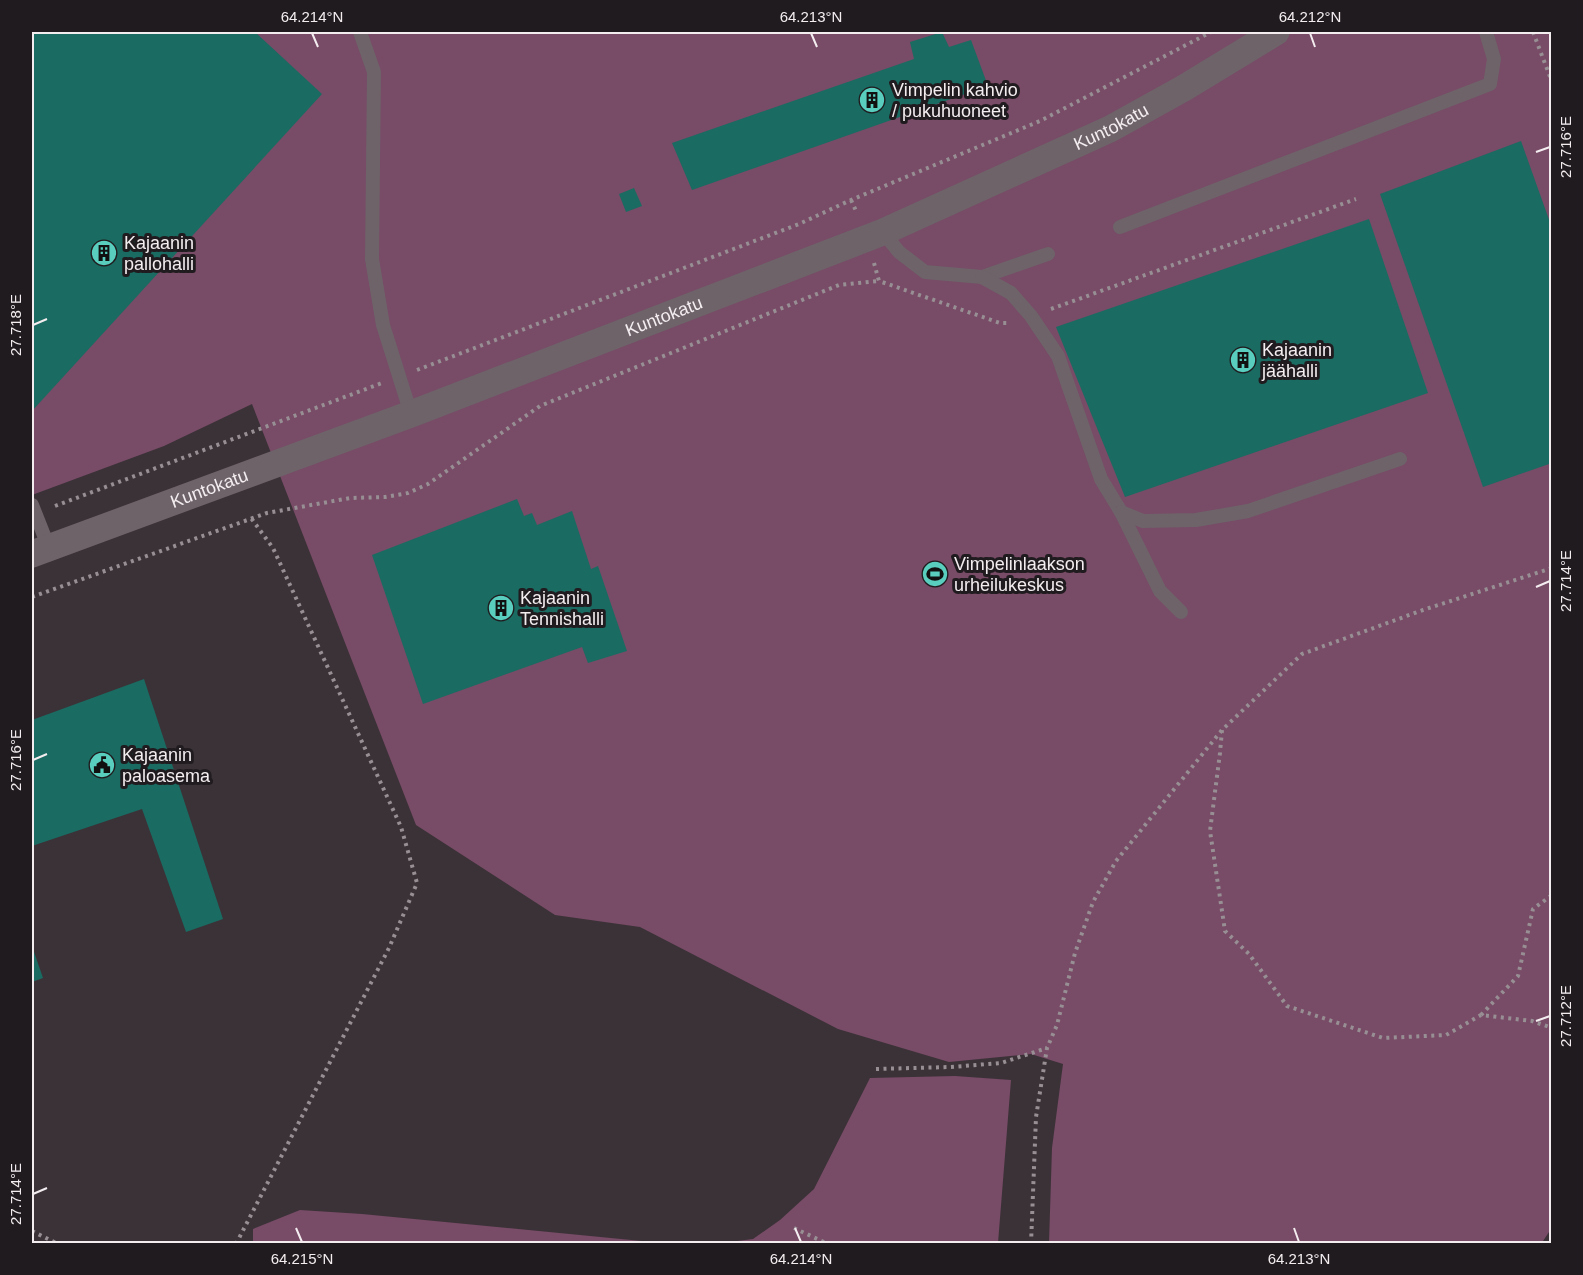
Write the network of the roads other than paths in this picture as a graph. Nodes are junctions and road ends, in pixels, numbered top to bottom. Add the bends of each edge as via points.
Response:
1 (360, 32) edge
2 (1276, 32) edge
3 (1486, 32) edge
4 (1120, 227) dead end
5 (875, 235) junction
6 (1048, 254) dead end
7 (982, 277) junction
8 (411, 414) junction
9 (1400, 459) dead end
10 (33, 510) edge
11 (1121, 512) junction
12 (40, 551) edge
13 (1181, 612) dead end

1 - 8 lane via 374,72 372,260 383,325
2 - 5 street, Kuntokatu via 1110,129
3 - 4 lane via 1494,59 1490,84
5 - 7 lane via 925,272
5 - 8 street, Kuntokatu
6 - 7 lane
7 - 11 lane via 1011,293 1058,356 1101,479
8 - 12 street, Kuntokatu
9 - 11 lane via 1248,511 1196,520 1143,521
10 - 12 lane
11 - 13 lane via 1160,591

